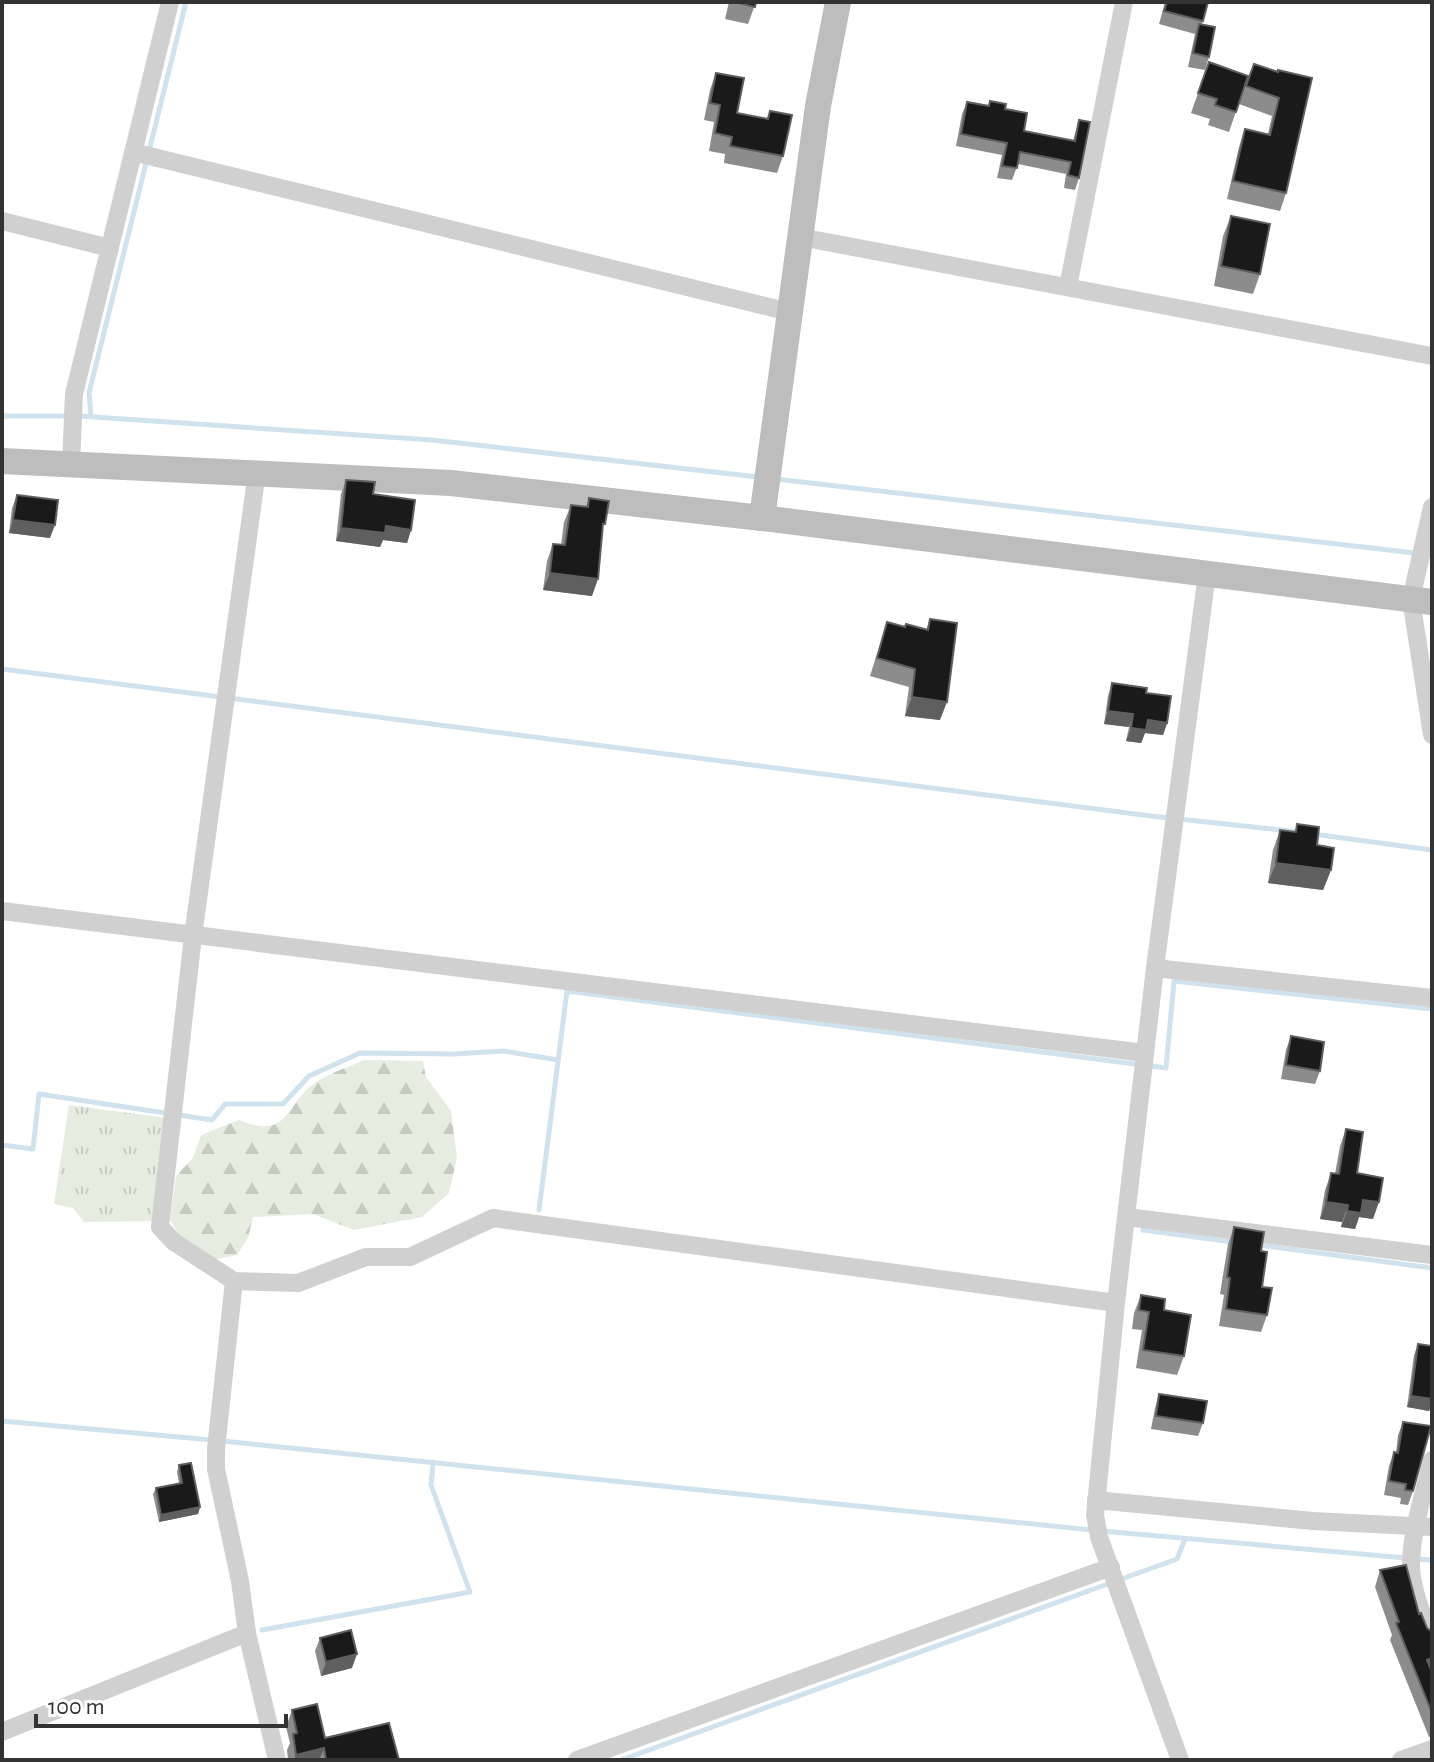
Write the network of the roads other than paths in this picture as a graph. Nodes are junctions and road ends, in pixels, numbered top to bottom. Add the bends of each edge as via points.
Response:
1 (170, 2) edge
2 (838, 2) edge
3 (1124, 2) edge
4 (143, 154) junction
5 (2, 221) edge
6 (800, 237) junction
7 (110, 248) junction
8 (1068, 287) junction
9 (790, 312) junction
10 (1432, 356) edge
11 (2, 461) edge
12 (71, 464) junction
13 (257, 472) junction
14 (1432, 507) edge
15 (762, 518) junction
16 (1207, 574) junction
17 (1421, 600) edge
18 (1432, 735) edge
19 (2, 911) edge
20 (193, 936) junction
21 (1155, 968) junction
22 (1432, 998) edge
23 (1145, 1061) junction
24 (1127, 1217) junction
25 (1432, 1255) edge
26 (234, 1281) junction
27 (1116, 1303) junction
28 (1432, 1460) edge
29 (1096, 1508) junction
30 (1424, 1526) edge
31 (1114, 1576) junction
32 (247, 1633) junction
33 (1432, 1639) edge
34 (2, 1732) edge
35 (1432, 1749) edge
36 (277, 1760) edge
37 (577, 1760) edge
38 (1180, 1760) edge
39 (1401, 1760) edge

1 - 4 street
2 - 6 street
3 - 8 street
4 - 7 street
4 - 9 street
5 - 7 street
6 - 8 street
6 - 9 street
7 - 12 street via 74,394
8 - 10 street
9 - 15 street
11 - 12 street
12 - 13 street
13 - 15 street via 451,483
13 - 20 street
14 - 17 street via 1420,554
15 - 16 street
16 - 17 street
16 - 21 street
17 - 18 street
19 - 20 street
20 - 23 street
20 - 26 street via 160,1227
21 - 22 street
21 - 23 street
23 - 24 street
24 - 25 street
24 - 27 street
26 - 27 street via 298,1283 366,1257 410,1257 493,1218
26 - 32 street via 216,1469
27 - 29 street
28 - 30 street
29 - 30 street
29 - 31 street via 1099,1537
30 - 33 street via 1412,1559 1418,1603
31 - 37 street
31 - 38 street
32 - 34 street
32 - 36 street
35 - 39 street

